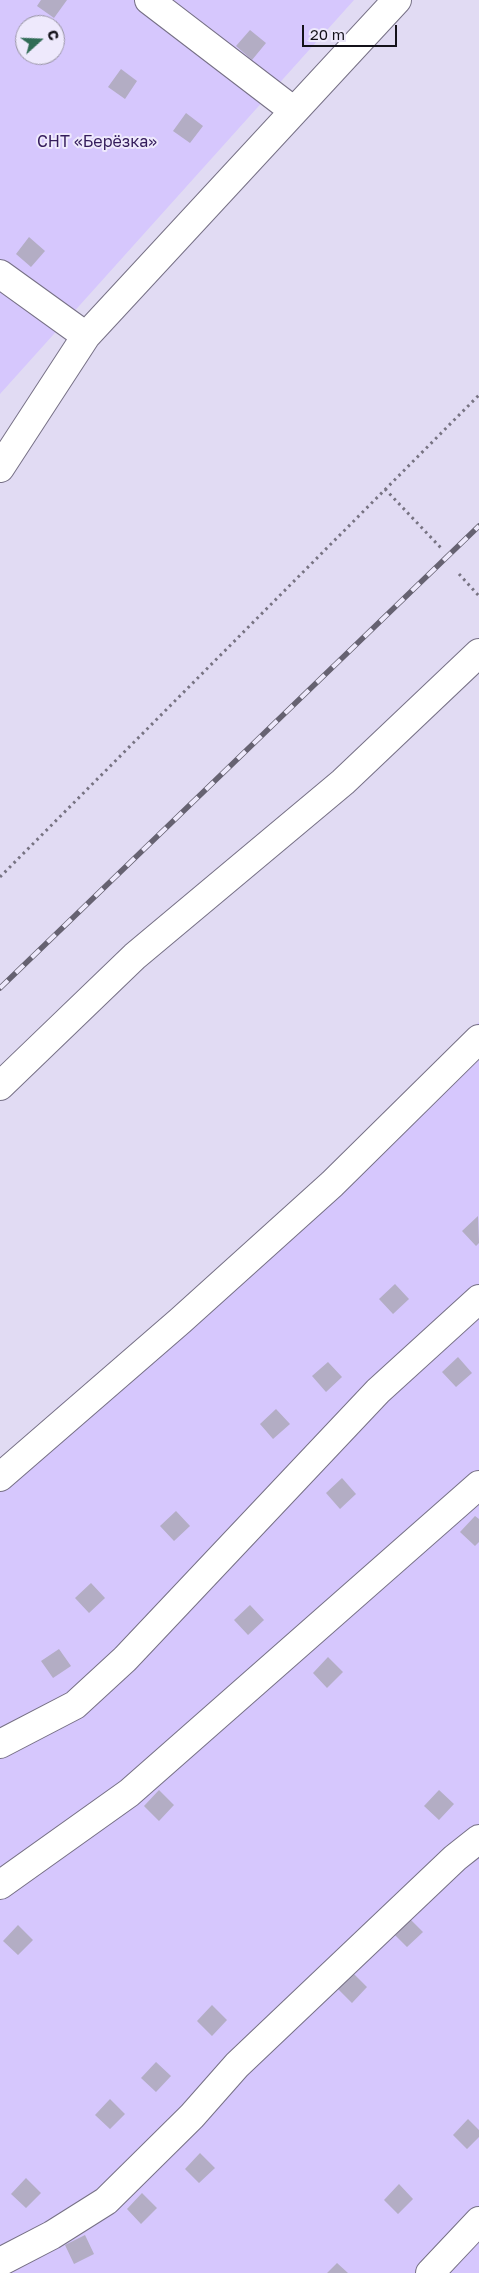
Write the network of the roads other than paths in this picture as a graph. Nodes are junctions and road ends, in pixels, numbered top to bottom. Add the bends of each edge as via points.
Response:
1 (149, 0) edge
2 (397, 0) edge
3 (294, 111) junction
4 (0, 274) edge
5 (86, 336) junction
6 (0, 468) edge
7 (479, 652) edge
8 (479, 1040) edge
9 (0, 1086) edge
10 (479, 1299) edge
11 (0, 1477) edge
12 (479, 1485) edge
13 (0, 1744) edge
14 (479, 1839) edge
15 (0, 1885) edge
16 (479, 2221) edge
17 (0, 2262) edge
18 (430, 2273) edge

1 - 3 lane
2 - 3 lane
3 - 5 lane
4 - 5 lane
5 - 6 lane
7 - 9 lane via 343,782 135,956
8 - 11 lane via 332,1184
10 - 13 lane via 378,1391 118,1665 75,1704
12 - 15 lane via 129,1793
14 - 17 lane via 447,1865 237,2065 192,2116 106,2202
16 - 18 lane

